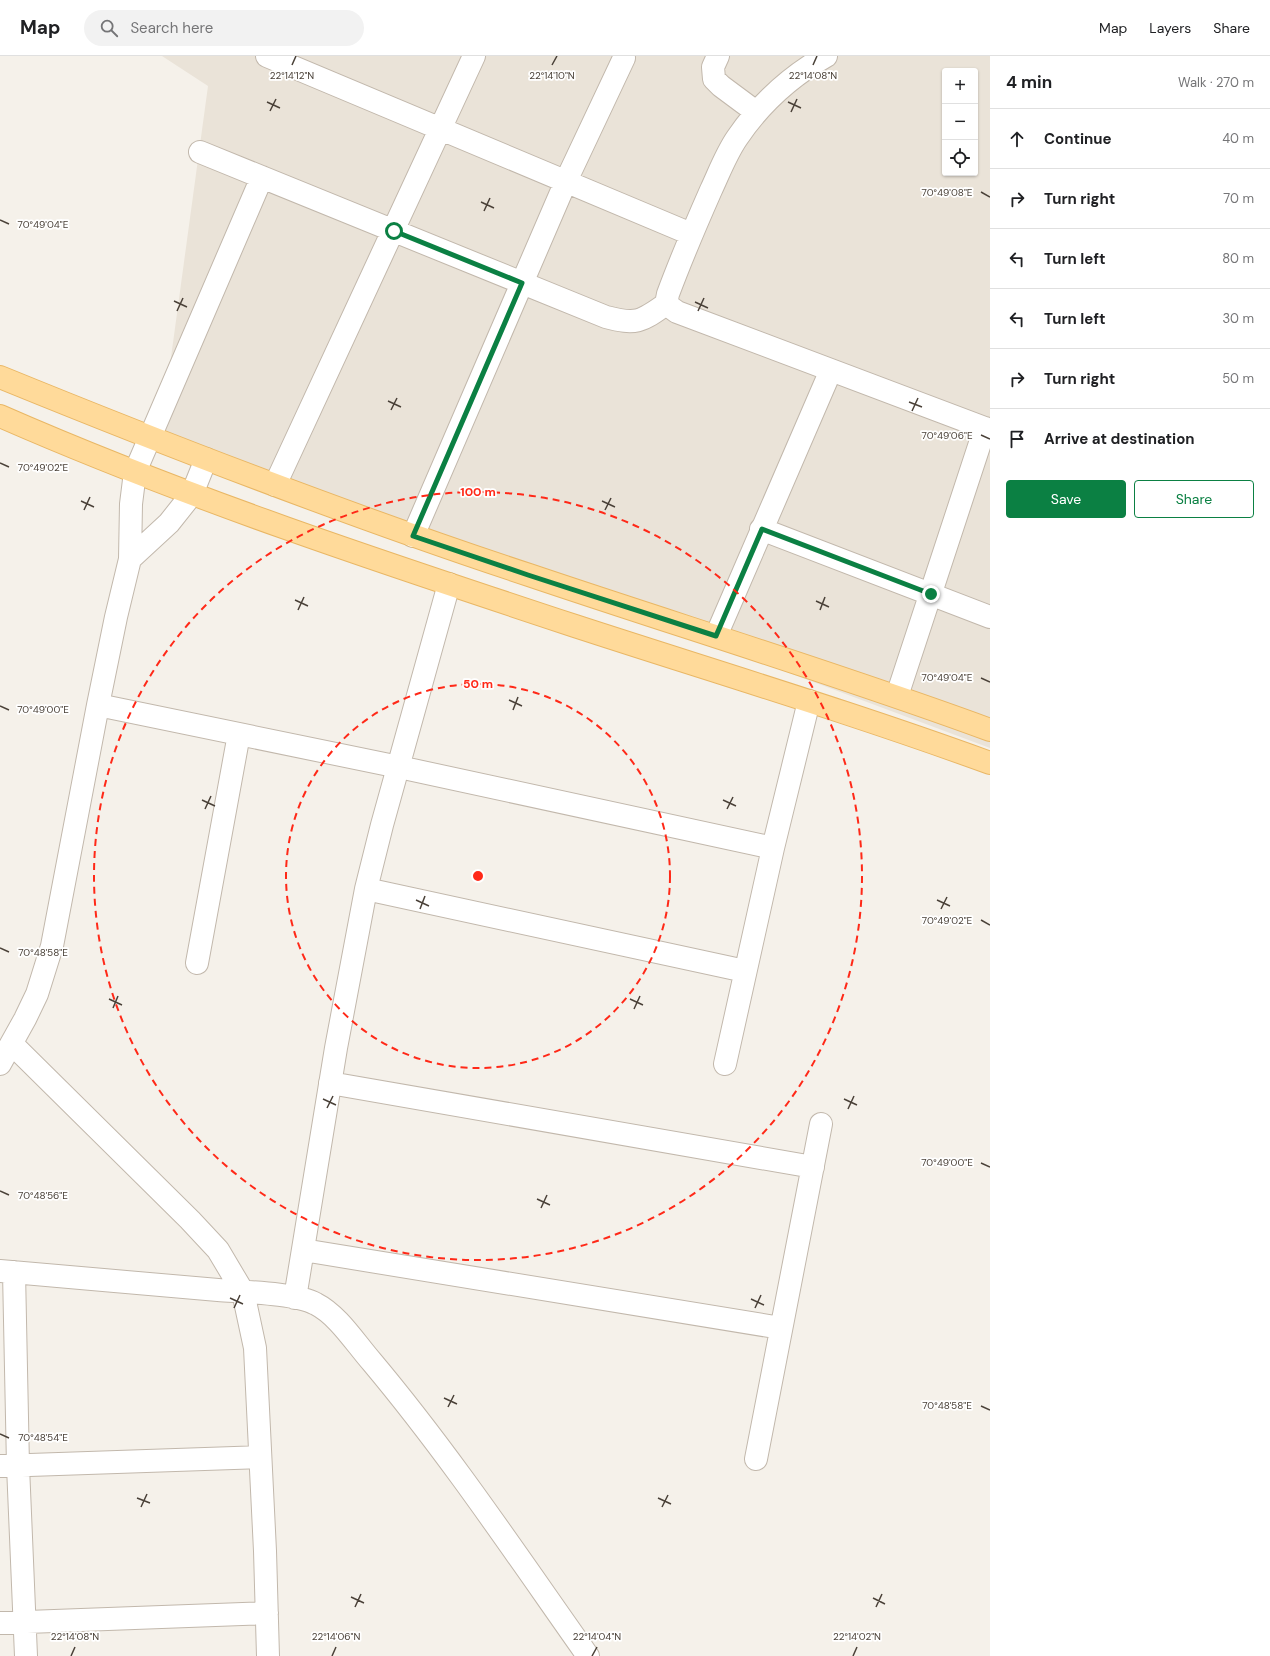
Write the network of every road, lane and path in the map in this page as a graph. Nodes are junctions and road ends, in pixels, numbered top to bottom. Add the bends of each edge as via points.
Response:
1 (267, 56) edge
2 (474, 56) edge
3 (718, 56) edge
4 (826, 56) edge
5 (624, 58) dead end
6 (756, 112) junction
7 (440, 128) junction
8 (200, 152) dead end
9 (262, 177) junction
10 (566, 181) junction
11 (394, 231) junction
12 (692, 234) junction
13 (522, 283) junction
14 (666, 304) junction
15 (831, 370) junction
16 (0, 377) edge
17 (0, 416) edge
18 (988, 429) edge
19 (149, 438) junction
20 (206, 459) junction
21 (134, 472) junction
22 (275, 485) junction
23 (192, 494) junction
24 (762, 529) junction
25 (413, 536) junction
26 (130, 559) junction
27 (449, 584) junction
28 (931, 594) junction
29 (990, 617) edge
30 (716, 636) junction
31 (897, 696) junction
32 (809, 701) junction
33 (98, 705) junction
34 (990, 730) edge
35 (239, 734) junction
36 (990, 763) edge
37 (399, 767) junction
38 (773, 848) junction
39 (366, 889) junction
40 (197, 963) dead end
41 (745, 971) junction
42 (12, 1044) junction
43 (0, 1064) edge
44 (725, 1064) dead end
45 (330, 1083) junction
46 (821, 1124) dead end
47 (813, 1167) junction
48 (303, 1250) junction
49 (7, 1271) edge
50 (243, 1292) junction
51 (295, 1298) junction
52 (781, 1328) junction
53 (260, 1457) junction
54 (756, 1459) dead end
55 (9, 1466) edge
56 (267, 1613) junction
57 (25, 1622) junction
58 (0, 1623) edge
59 (26, 1656) edge
60 (268, 1656) edge
61 (588, 1656) edge

1 - 7 street
2 - 7 street
3 - 6 street via 713,67 714,79
4 - 6 street via 782,86
5 - 10 street
6 - 12 street via 736,138
7 - 10 street
7 - 11 street
8 - 9 street
9 - 11 street
9 - 19 street
10 - 12 street
10 - 13 street
11 - 13 street
11 - 22 street
12 - 14 street
13 - 14 street via 624,322 640,321
13 - 25 street
14 - 15 street via 677,312
15 - 18 street
15 - 24 street
16 - 19 main road
17 - 21 main road
18 - 28 street
19 - 20 main road
19 - 21 street
20 - 22 main road
20 - 23 street
21 - 23 main road
21 - 26 street
22 - 25 main road
23 - 26 street via 169,523
23 - 27 main road
24 - 28 street
24 - 30 street
25 - 30 main road
26 - 33 street
27 - 32 main road
27 - 37 street
28 - 29 street
28 - 31 street
30 - 31 main road
31 - 34 main road
32 - 36 main road
32 - 38 street
33 - 35 street
33 - 42 street via 52,946 37,994
35 - 37 street
35 - 40 street
37 - 38 street
37 - 39 street
38 - 41 street
39 - 41 street
39 - 45 street
41 - 44 street
42 - 43 street
42 - 50 street via 218,1250
45 - 47 street
45 - 48 street
46 - 47 street
47 - 52 street
48 - 51 street
48 - 52 street
49 - 50 street
49 - 55 street
50 - 51 street
50 - 53 street via 255,1348
51 - 61 street via 316,1304 334,1318 380,1372 489,1515
52 - 54 street
53 - 55 street
53 - 56 street
55 - 57 street
56 - 57 street
56 - 60 street
57 - 58 street
57 - 59 street

